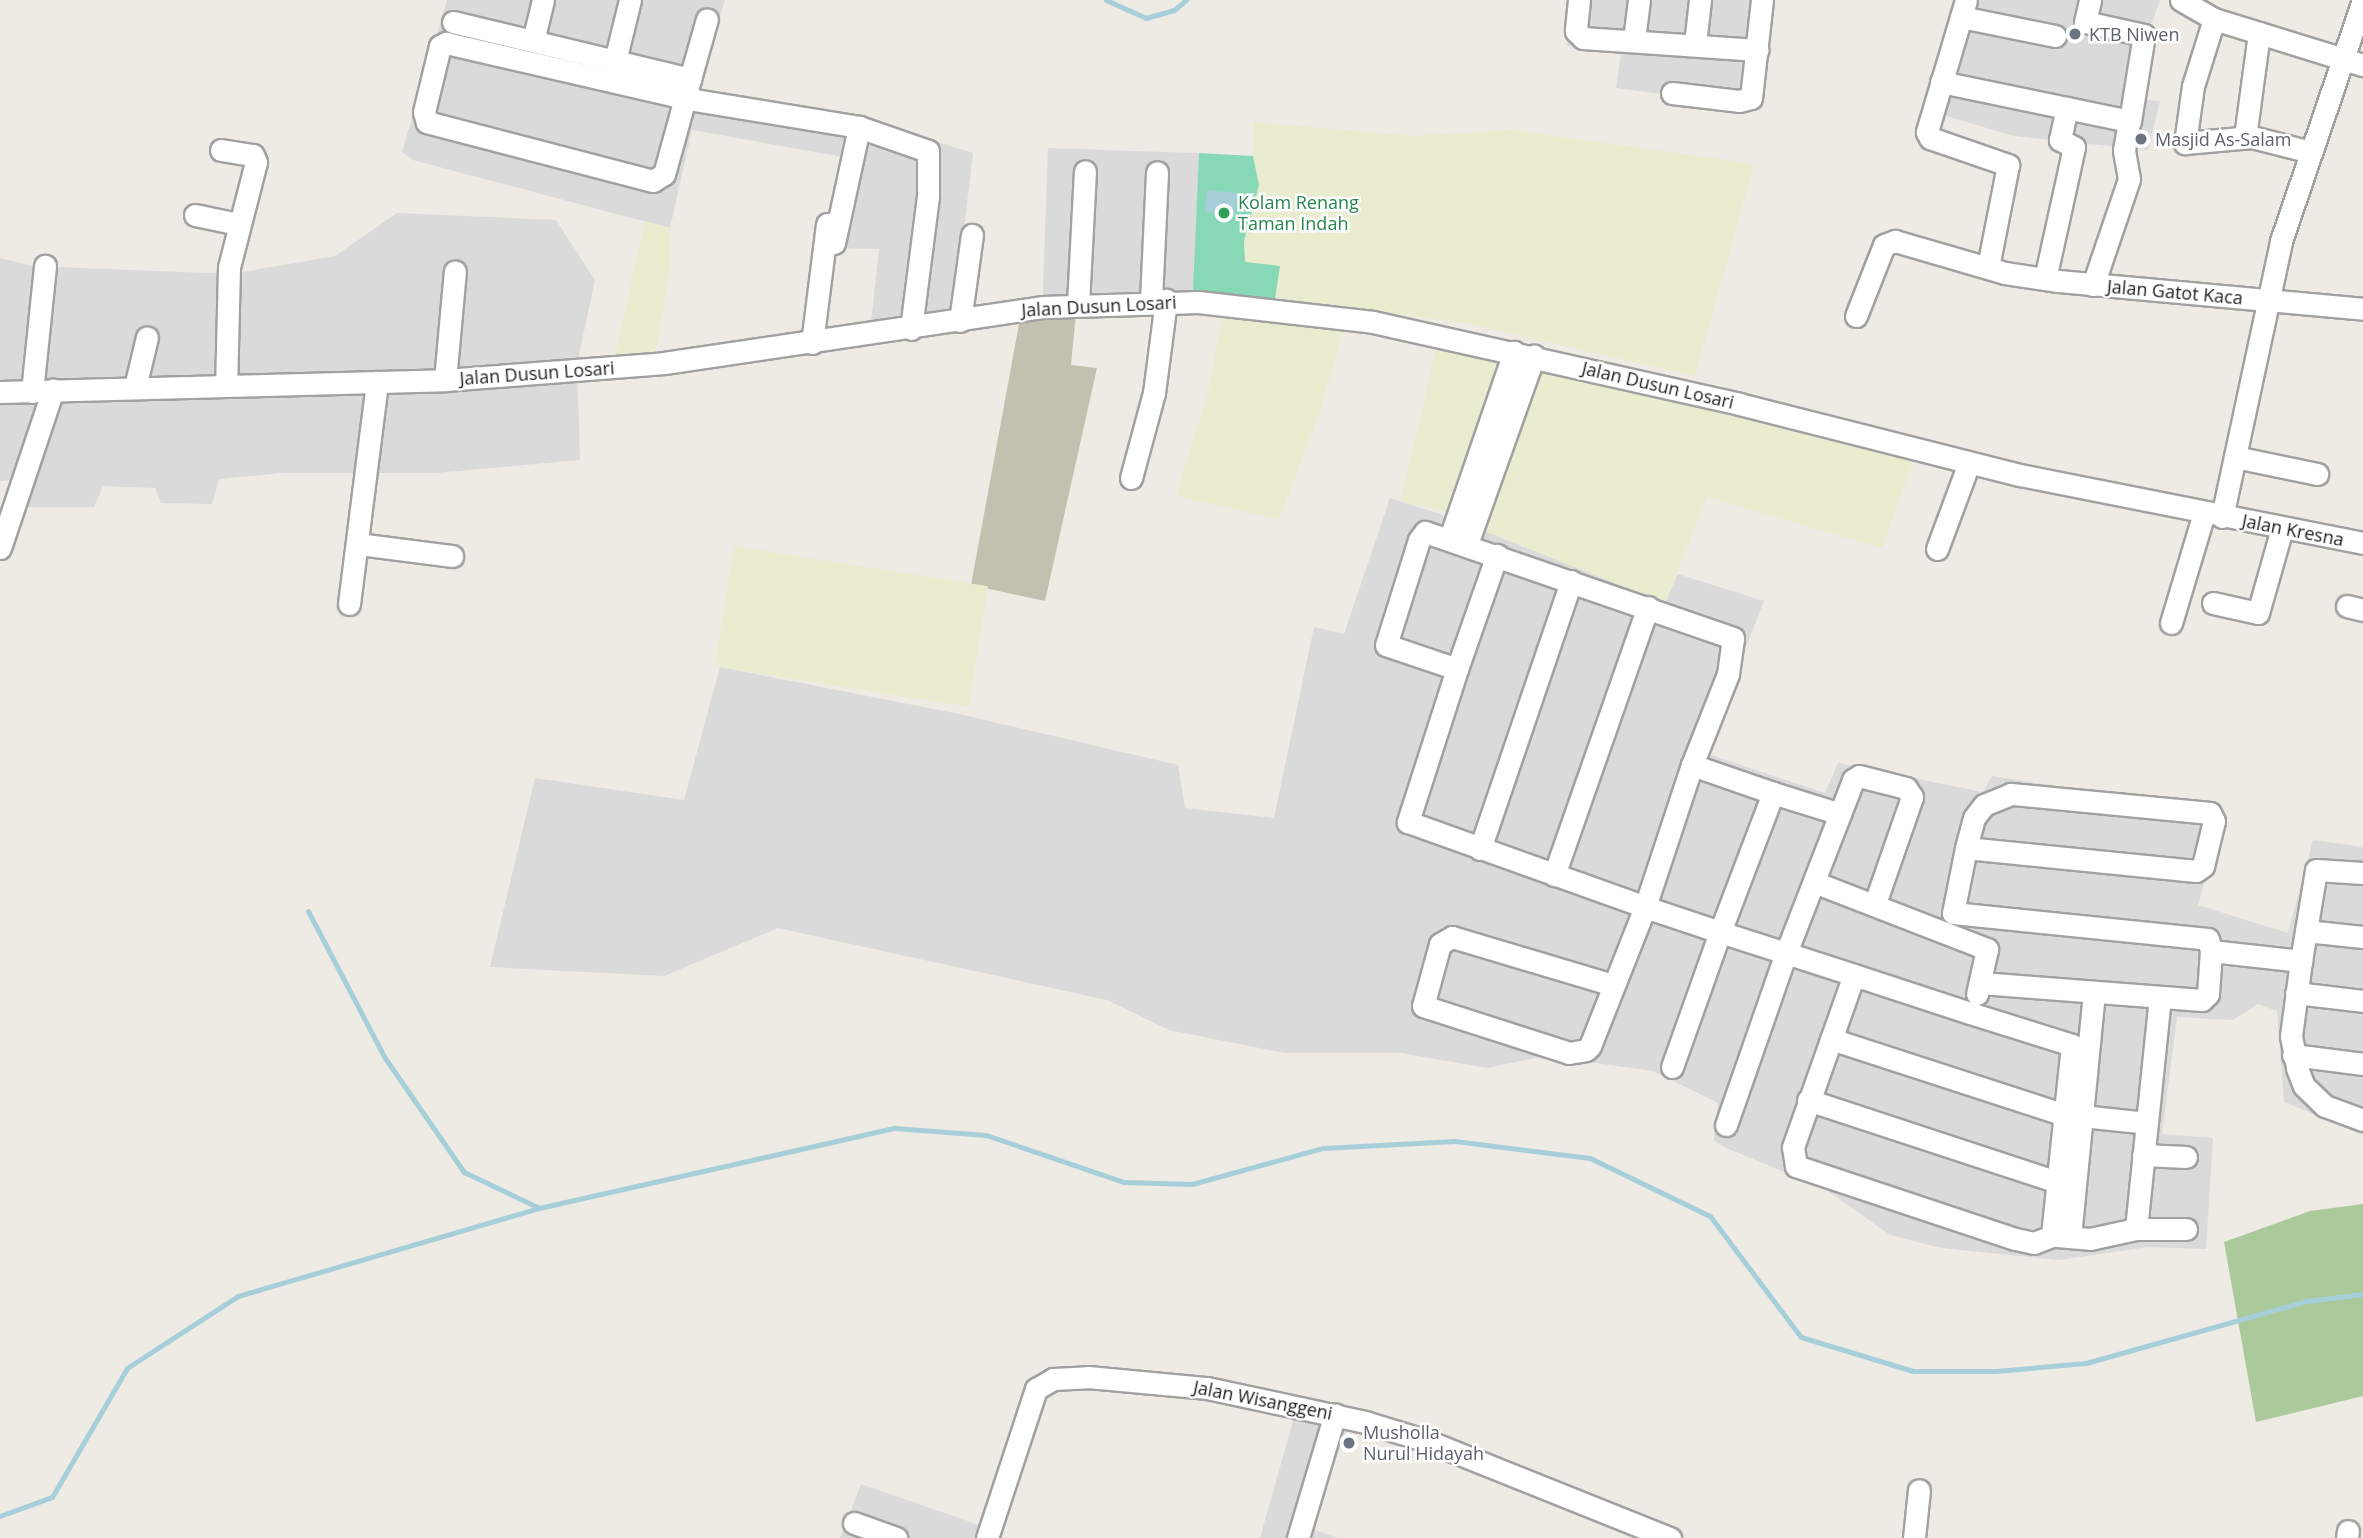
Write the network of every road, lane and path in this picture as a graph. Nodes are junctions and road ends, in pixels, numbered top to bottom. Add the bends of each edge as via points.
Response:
1 (543, 0) edge
2 (630, 0) edge
3 (1579, 0) edge
4 (1639, 0) edge
5 (1700, 0) edge
6 (1762, 0) edge
7 (2090, 0) edge
8 (2181, 0) edge
9 (2363, 0) edge
10 (1964, 9) edge
11 (707, 19) dead end
12 (2214, 19) junction
13 (453, 22) dead end
14 (2259, 33) junction
15 (2055, 36) dead end
16 (1634, 40) junction
17 (533, 41) junction
18 (1695, 44) junction
19 (1758, 50) junction
20 (615, 61) junction
21 (2353, 62) edge
22 (1941, 82) junction
23 (688, 88) junction
24 (1672, 93) dead end
25 (2067, 108) junction
26 (2129, 121) junction
27 (859, 127) junction
28 (2245, 137) junction
29 (221, 150) dead end
30 (2311, 152) junction
31 (1085, 171) dead end
32 (1157, 172) dead end
33 (833, 193) dead end
34 (195, 215) dead end
35 (237, 224) junction
36 (972, 235) dead end
37 (834, 243) dead end
38 (45, 266) dead end
39 (1988, 267) junction
40 (455, 271) dead end
41 (2045, 279) junction
42 (2093, 285) junction
43 (2269, 299) junction
44 (1159, 300) junction
45 (1079, 304) junction
46 (2363, 309) edge
47 (1856, 316) dead end
48 (960, 321) junction
49 (911, 329) junction
50 (147, 337) dead end
51 (812, 343) junction
52 (1524, 354) junction
53 (445, 380) junction
54 (377, 382) junction
55 (226, 386) junction
56 (135, 387) junction
57 (53, 390) junction
58 (0, 392) edge
59 (32, 392) junction
60 (2235, 457) junction
61 (1969, 463) junction
62 (2317, 474) dead end
63 (1130, 478) dead end
64 (2213, 515) junction
65 (2282, 528) junction
66 (1458, 541) junction
67 (2363, 543) edge
68 (358, 544) junction
69 (0, 548) edge
70 (1937, 549) dead end
71 (1497, 555) junction
72 (452, 556) dead end
73 (1571, 581) junction
74 (2213, 603) dead end
75 (349, 604) dead end
76 (1648, 607) junction
77 (2171, 623) dead end
78 (1457, 668) junction
79 (1692, 765) junction
80 (1773, 793) junction
81 (1840, 814) junction
82 (1966, 848) junction
83 (1480, 849) junction
84 (2363, 873) edge
85 (1554, 875) junction
86 (1814, 882) junction
87 (1875, 902) junction
88 (1645, 907) junction
89 (1991, 920) junction
90 (1950, 922) junction
91 (2306, 931) junction
92 (1720, 932) junction
93 (2363, 937) edge
94 (1987, 948) junction
95 (2211, 951) junction
96 (1786, 953) junction
97 (2301, 961) junction
98 (1854, 975) junction
99 (1981, 983) junction
100 (1613, 985) junction
101 (2094, 992) junction
102 (2296, 993) junction
103 (2160, 998) junction
104 (2363, 1001) edge
105 (1970, 1013) junction
106 (1831, 1039) junction
107 (2293, 1055) junction
108 (2363, 1064) edge
109 (1672, 1067) dead end
110 (1808, 1100) junction
111 (2073, 1116) junction
112 (2363, 1120) edge
113 (2147, 1123) junction
114 (1726, 1125) dead end
115 (2143, 1155) junction
116 (2186, 1157) dead end
117 (2058, 1182) junction
118 (2136, 1229) junction
119 (2186, 1229) dead end
120 (2061, 1236) junction
121 (1335, 1414) junction
122 (1919, 1490) dead end
123 (853, 1523) dead end
124 (896, 1538) edge
125 (987, 1538) edge
126 (1298, 1538) edge
127 (1670, 1538) edge
128 (1913, 1538) edge

1 - 17 street
2 - 20 street
3 - 16 street via 1578,35
4 - 16 street
5 - 18 street
6 - 19 street
7 - 26 street via 2085,22 2144,35
8 - 12 street
9 - 21 street
10 - 15 street
10 - 22 street
11 - 23 street
12 - 14 street
12 - 28 street via 2193,86 2184,141 2199,145
13 - 17 street
14 - 21 street
14 - 28 street
16 - 18 street
17 - 20 street
18 - 19 street
19 - 24 street via 1754,91 1746,101
20 - 23 street
21 - 30 street
22 - 25 street
22 - 39 street via 1928,136 2008,165
23 - 23 street via 442,43 424,112 427,122 653,181 664,174
23 - 27 street
25 - 26 street
25 - 41 street via 2060,140 2074,147
26 - 42 street via 2124,150 2129,179
27 - 37 street
27 - 49 street via 928,151 928,196
28 - 30 street
29 - 35 street via 256,159
30 - 43 street via 2288,219
31 - 45 street
32 - 44 street
33 - 51 street
34 - 35 street
35 - 55 street via 229,267
36 - 48 street
38 - 59 street
39 - 41 street, Jalan Gatot Kaca
39 - 47 street, Jalan Gatot Kaca via 1887,242
40 - 53 street
41 - 42 street, Jalan Gatot Kaca
42 - 43 street, Jalan Gatot Kaca
43 - 46 street, Jalan Gatot Kaca
43 - 60 street
44 - 45 street, Jalan Dusun Losari
44 - 52 street, Jalan Dusun Losari via 1373,322
44 - 63 street via 1154,393
45 - 48 street, Jalan Dusun Losari
48 - 49 street, Jalan Dusun Losari
49 - 51 street, Jalan Dusun Losari
50 - 56 street
51 - 53 street, Jalan Dusun Losari via 664,363
52 - 61 street, Jalan Dusun Losari
52 - 66 street
53 - 54 street, Jalan Dusun Losari
54 - 55 street, Jalan Dusun Losari
54 - 68 street
55 - 56 street, Jalan Dusun Losari
56 - 57 street, Jalan Dusun Losari
57 - 59 street, Jalan Dusun Losari
57 - 69 street
58 - 59 street, Jalan Dusun Losari
60 - 62 street
60 - 64 street
61 - 64 street, Jalan Dusun Losari
61 - 70 street
64 - 65 street, Jalan Kresna
64 - 77 street
65 - 67 street, Jalan Kresna
65 - 74 street via 2258,613
66 - 71 street
66 - 78 street via 1431,532 1421,535 1385,645
68 - 72 street
68 - 75 street
71 - 73 street
71 - 78 street
73 - 76 street
73 - 83 street
76 - 79 street via 1729,635 1735,642 1728,674
76 - 85 street
78 - 83 street via 1408,822
79 - 80 street
79 - 88 street
80 - 81 street
80 - 92 street
81 - 86 street
81 - 87 street via 1853,780 1859,776 1906,788 1911,794
82 - 82 street via 2196,871 2203,866 2214,821 2210,813 2011,794 1984,805 1974,818
82 - 90 street
83 - 85 street
84 - 91 street via 2316,870
85 - 88 street
86 - 87 street
86 - 96 street
87 - 90 street
88 - 92 street
88 - 100 street
89 - 90 street
89 - 94 street
89 - 95 street via 2208,939
90 - 94 street
91 - 93 street
91 - 97 street
92 - 96 street
92 - 109 street
94 - 99 street
95 - 97 street
95 - 103 street via 2207,998
96 - 98 street
96 - 114 street
97 - 102 street
98 - 105 street
98 - 106 street
99 - 101 street
99 - 105 street
100 - 100 street via 1452,937 1440,944 1423,1006 1575,1053 1590,1046
101 - 103 street
101 - 111 street
102 - 104 street
102 - 107 street
103 - 113 street
105 - 111 street via 2072,1045
106 - 110 street
106 - 111 street
107 - 108 street
107 - 112 street via 2305,1086 2325,1107
110 - 117 street
110 - 120 street via 1793,1147 1796,1166 2015,1239 2034,1242
111 - 113 street
111 - 117 street
111 - 120 street
113 - 115 street
115 - 116 street
115 - 118 street
117 - 120 street
118 - 119 street
118 - 120 street via 2114,1236
121 - 125 street, Jalan Wisanggeni via 1207,1388 1088,1377 1053,1379 1036,1389 1031,1399
121 - 126 street
121 - 127 street, Jalan Wisanggeni via 1427,1441
122 - 128 street
123 - 124 street

